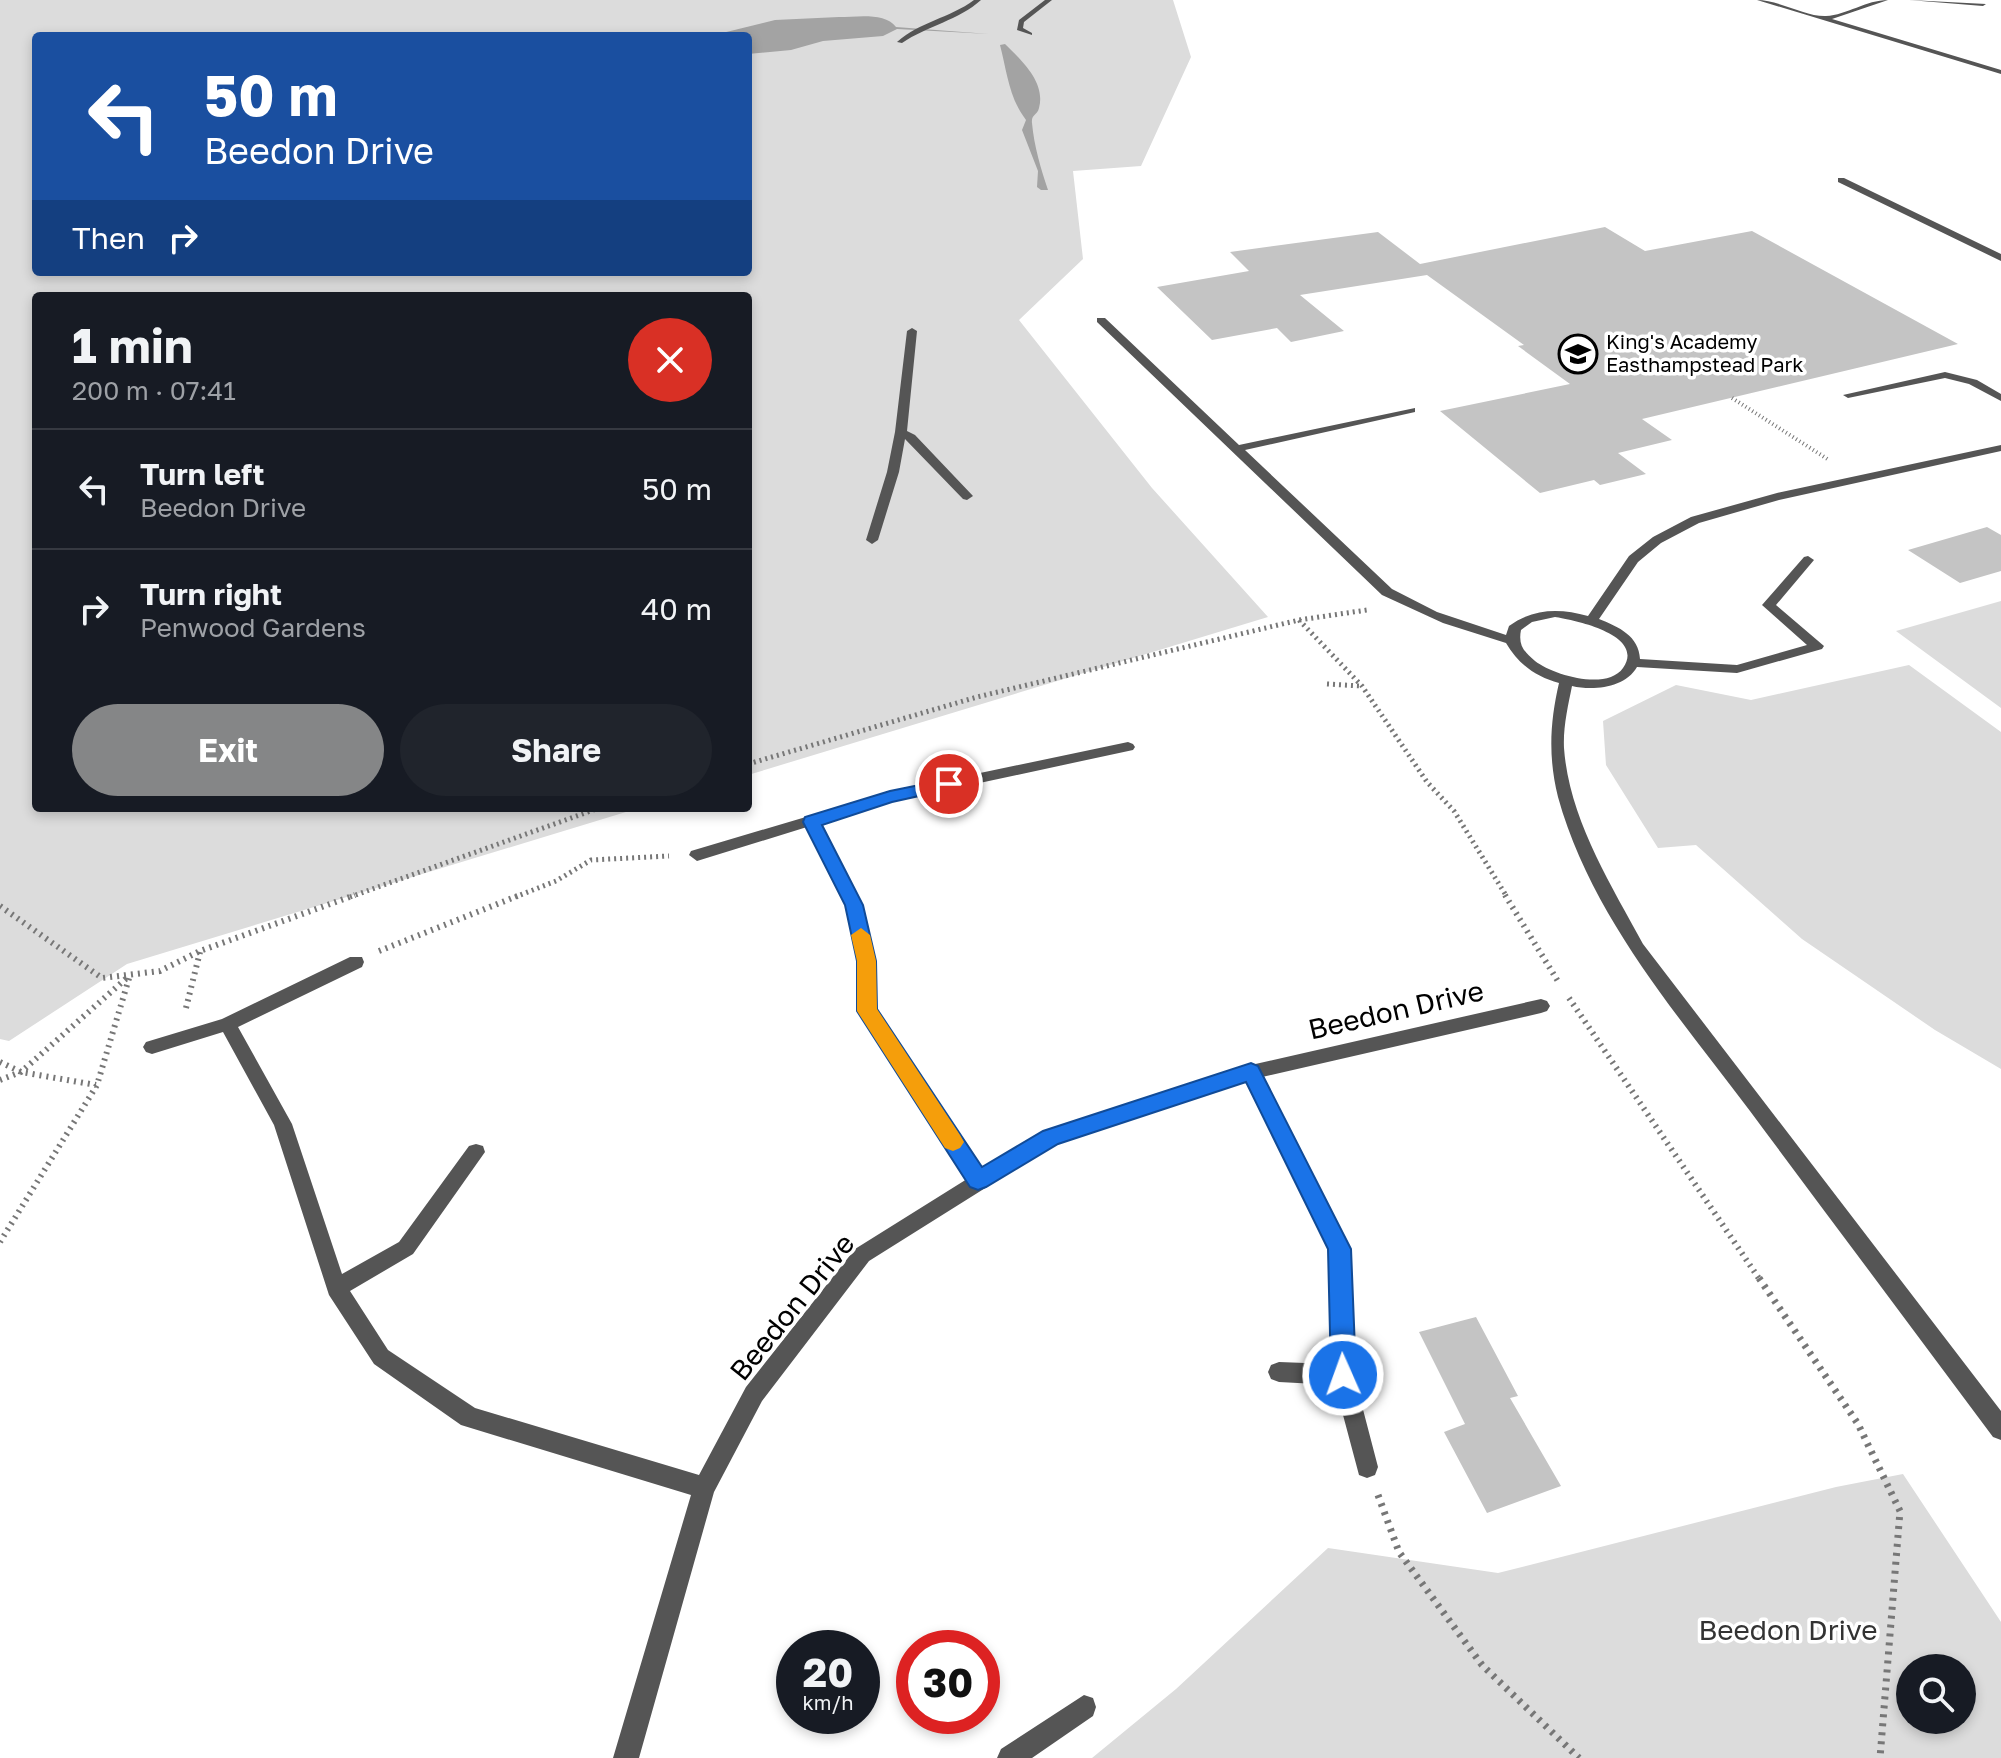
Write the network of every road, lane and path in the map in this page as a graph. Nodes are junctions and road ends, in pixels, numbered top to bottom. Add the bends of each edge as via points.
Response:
1 (978, 0) edge
2 (1049, 0) edge
3 (1760, 0) edge
4 (1885, 0) edge
5 (1912, 0) edge
6 (1983, 4) dead end
7 (1826, 19) junction
8 (1030, 34) dead end
9 (900, 42) dead end
10 (2001, 72) edge
11 (1841, 180) dead end
12 (2001, 258) edge
13 (1101, 320) dead end
14 (912, 331) dead end
15 (1848, 395) dead end
16 (1732, 398) dead end
17 (2001, 398) edge
18 (1411, 410) dead end
19 (901, 432) junction
20 (2001, 448) edge
21 (1236, 449) junction
22 (1858, 479) junction
23 (967, 496) dead end
24 (872, 540) dead end
25 (1808, 560) dead end
26 (1407, 604) junction
27 (1593, 619) junction
28 (1299, 620) junction
29 (1511, 640) junction
30 (1633, 663) junction
31 (1566, 682) junction
32 (1327, 684) dead end
33 (1362, 686) junction
34 (1128, 747) dead end
35 (752, 763) edge
36 (588, 812) edge
37 (812, 822) junction
38 (697, 855) joint
39 (0, 906) edge
40 (200, 951) junction
41 (356, 962) joint
42 (130, 975) junction
43 (1541, 1006) dead end
44 (227, 1024) junction
45 (179, 1039) junction
46 (152, 1047) dead end
47 (0, 1062) edge
48 (21, 1072) junction
49 (1251, 1072) junction
50 (0, 1080) edge
51 (97, 1085) junction
52 (476, 1152) dead end
53 (978, 1180) junction
54 (0, 1242) edge
55 (336, 1288) junction
56 (1279, 1372) dead end
57 (1343, 1375) junction
58 (2001, 1429) edge
59 (1367, 1467) joint
60 (704, 1488) junction
61 (1084, 1707) dead end
62 (626, 1758) edge
63 (1010, 1758) edge
64 (1579, 1758) edge
65 (1880, 1758) edge

1 - 9 street
2 - 8 street via 1021,21 1019,29
3 - 7 street
4 - 7 street
5 - 6 street
7 - 10 street
11 - 12 street
13 - 21 street
14 - 19 street
15 - 17 street via 1945,375 1973,382
16 - 22 path
18 - 21 street
19 - 23 street
19 - 24 street
20 - 22 street
21 - 26 street via 1359,568
22 - 27 street via 1709,516 1669,534 1633,559
25 - 30 street via 1769,605 1817,646 1737,669
26 - 28 path
26 - 29 street
27 - 29 street via 1543,614 1515,627
27 - 30 street via 1624,639
28 - 33 path
28 - 35 path via 977,697
29 - 31 street via 1525,663
30 - 31 street via 1627,674 1611,682
31 - 58 street via 1557,750 1563,779 1598,876 1637,948
32 - 33 path
33 - 65 path via 1427,782 1454,811 1537,950 1858,1424 1900,1511
34 - 37 street via 890,797
36 - 40 path
37 - 38 street
37 - 53 street via 854,905 866,961 867,1011
38 - 41 path via 591,860 556,881
39 - 42 path via 102,978
40 - 42 path via 160,971
40 - 45 path
41 - 44 street
42 - 48 path
42 - 51 path
43 - 49 street, Beedon Drive
44 - 45 street
44 - 55 street via 283,1124
45 - 46 street
47 - 48 path
48 - 50 path
48 - 51 path
49 - 53 street, Beedon Drive via 1051,1137
49 - 57 street via 1340,1249
51 - 54 path
52 - 55 street via 406,1248
53 - 60 street, Beedon Drive via 862,1255 754,1394
55 - 60 street via 381,1357 469,1417
56 - 57 street
57 - 59 street
59 - 64 path via 1399,1552 1482,1665
60 - 62 street, Beedon Drive
61 - 63 street

